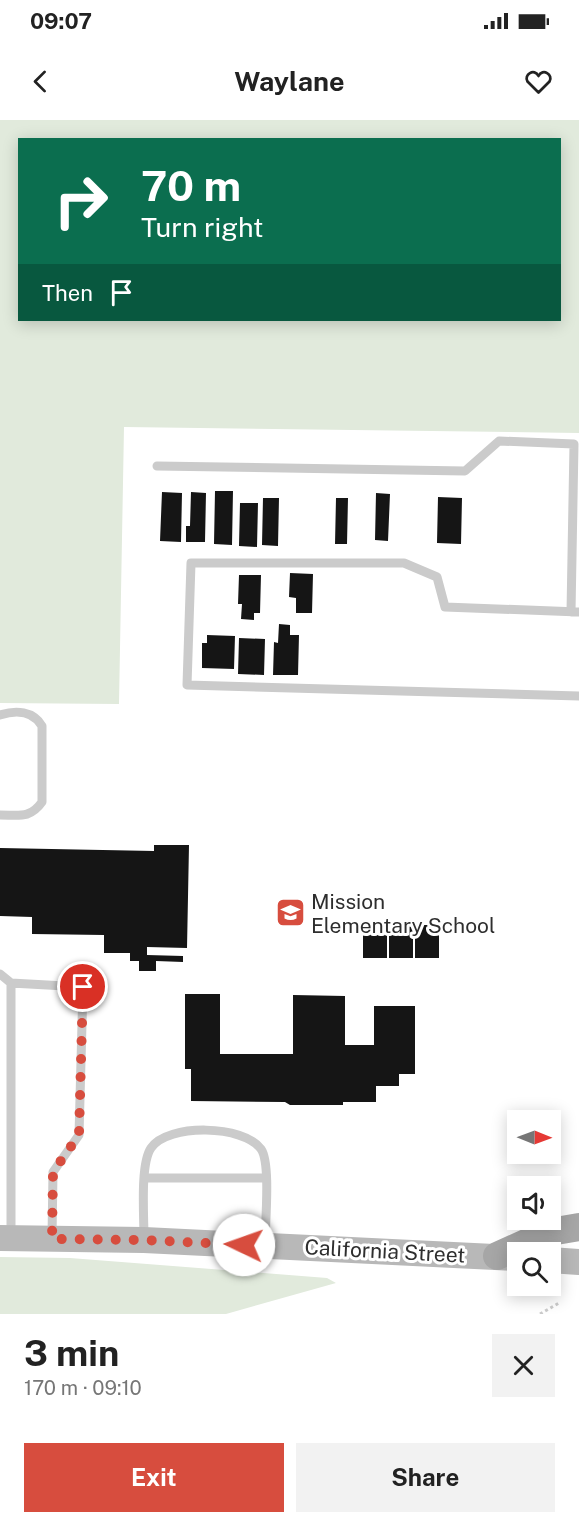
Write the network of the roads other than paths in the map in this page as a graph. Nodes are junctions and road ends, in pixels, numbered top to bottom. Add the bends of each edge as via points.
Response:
1 (157, 466) dead end
2 (575, 612) edge
3 (579, 696) edge
4 (0, 715) edge
5 (0, 815) edge
6 (0, 974) edge
7 (11, 983) junction
8 (144, 1178) junction
9 (266, 1178) junction
10 (579, 1227) edge
11 (5, 1238) edge
12 (52, 1239) junction
13 (144, 1240) junction
14 (533, 1242) edge
15 (265, 1246) junction
16 (507, 1257) edge
17 (561, 1261) edge
18 (579, 1262) edge

1 - 2 lane via 465,471 499,441 574,444
2 - 3 lane via 445,607 437,577 404,563 191,563 187,685
4 - 5 lane via 31,714 42,726 42,802 27,815
6 - 7 lane
7 - 11 lane
7 - 12 lane via 83,987 79,1135 53,1172
8 - 9 lane
8 - 9 lane via 152,1147 166,1136 181,1131 222,1131 246,1136 260,1148 266,1161
8 - 13 lane
9 - 15 lane
10 - 14 main road via 550,1232
11 - 12 main road, California Street
12 - 13 main road, California Street
13 - 15 main road, California Street
15 - 16 main road, California Street
17 - 18 main road

